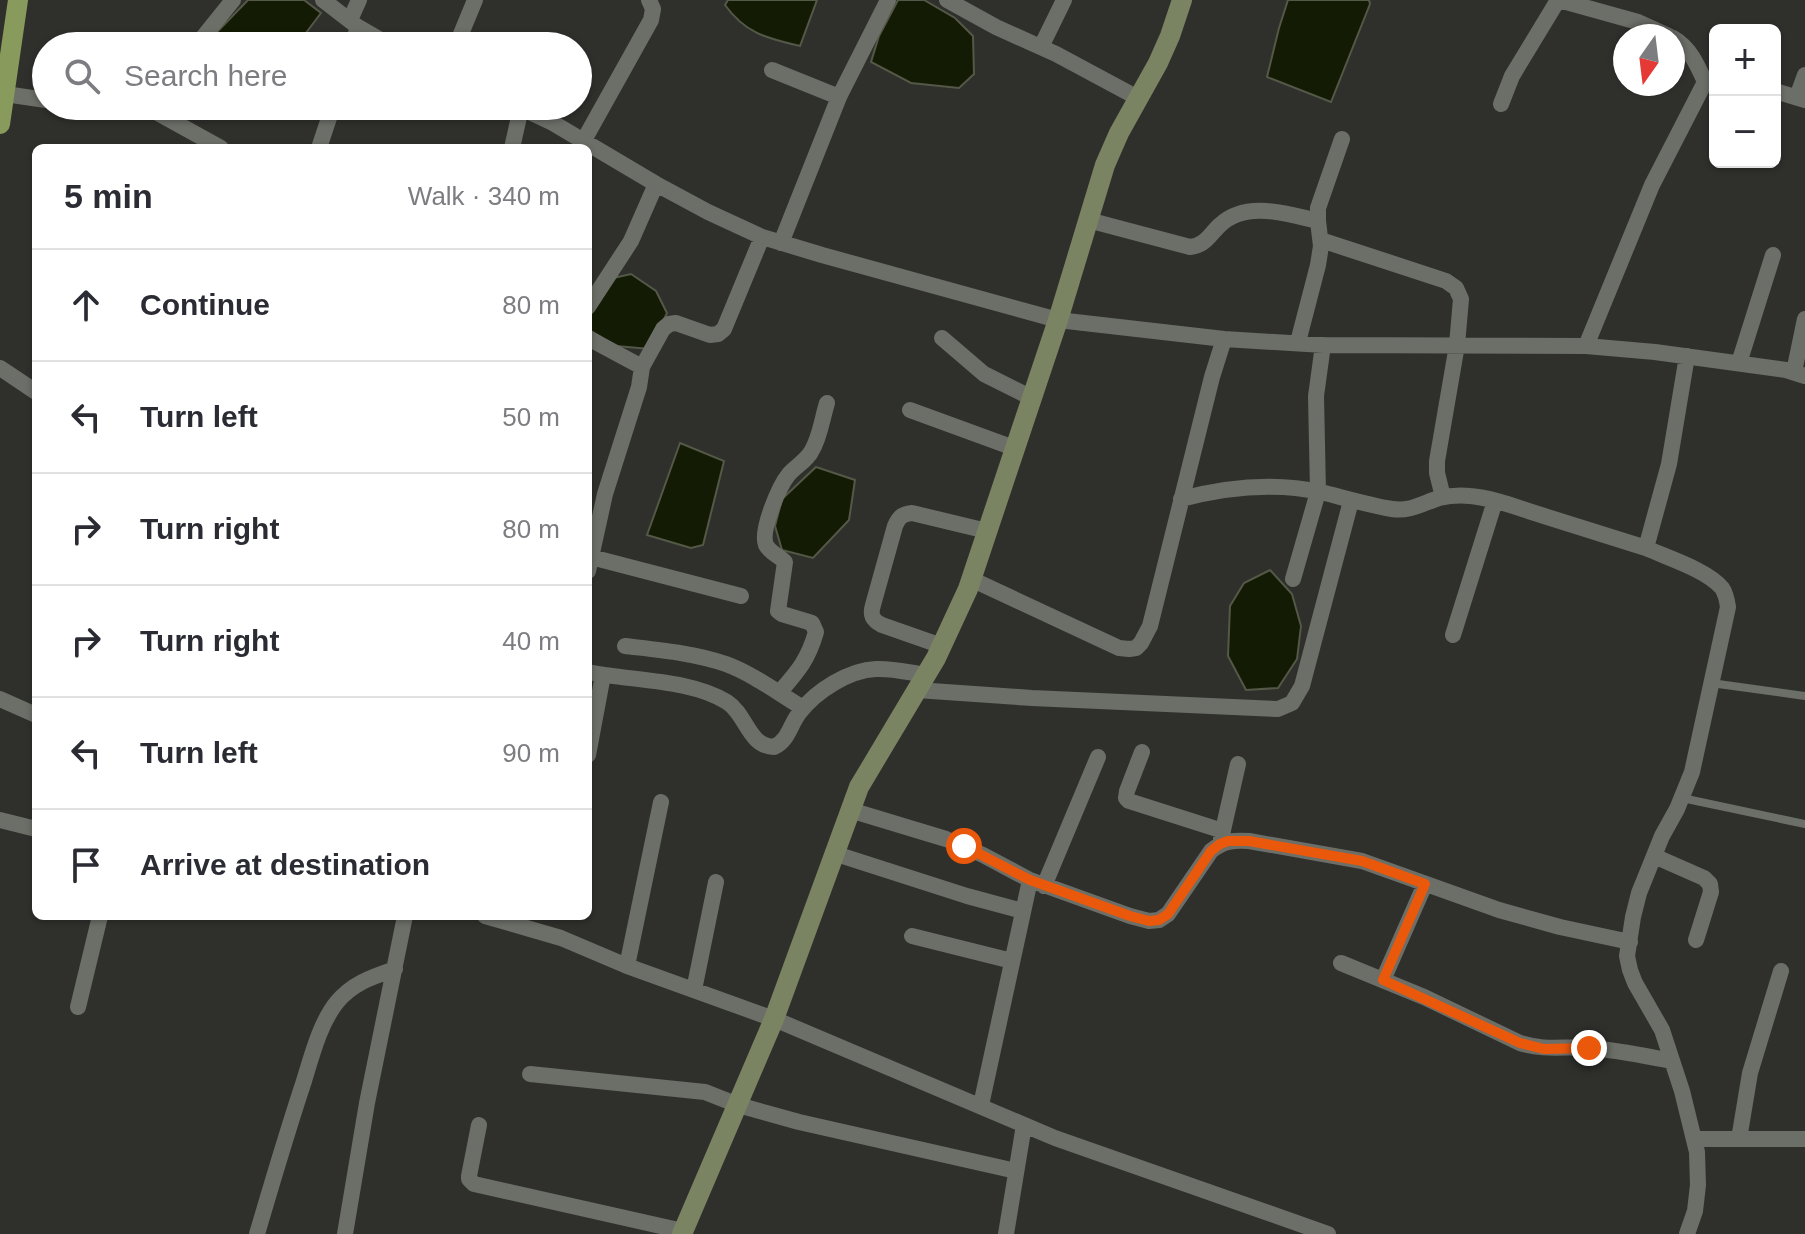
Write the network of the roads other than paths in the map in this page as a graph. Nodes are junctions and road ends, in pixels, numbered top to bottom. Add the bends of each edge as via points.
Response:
1 (18, 0) edge
2 (233, 0) edge
3 (323, 0) edge
4 (359, 0) edge
5 (475, 0) edge
6 (649, 0) edge
7 (888, 0) edge
8 (947, 0) edge
9 (1064, 0) edge
10 (1182, 0) edge
11 (1558, 0) edge
12 (354, 24) junction
13 (1642, 24) edge
14 (207, 32) edge
15 (353, 32) edge
16 (367, 32) edge
17 (462, 32) edge
18 (1685, 46) edge
19 (1041, 47) junction
20 (772, 70) dead end
21 (1805, 75) edge
22 (1709, 81) edge
23 (1709, 84) edge
24 (1781, 93) edge
25 (5, 94) junction
26 (839, 97) junction
27 (32, 98) edge
28 (1138, 98) junction
29 (1801, 98) edge
30 (1501, 104) dead end
31 (170, 120) edge
32 (328, 120) edge
33 (517, 120) edge
34 (545, 120) edge
35 (0, 124) edge
36 (1342, 139) dead end
37 (584, 140) junction
38 (214, 144) edge
39 (320, 144) edge
40 (513, 144) edge
41 (591, 144) edge
42 (592, 145) edge
43 (656, 184) junction
44 (1088, 220) junction
45 (1318, 221) junction
46 (762, 237) junction
47 (1321, 240) junction
48 (781, 243) junction
49 (1773, 255) dead end
50 (592, 301) edge
51 (1805, 319) edge
52 (1058, 320) junction
53 (942, 338) dead end
54 (1224, 339) junction
55 (592, 340) edge
56 (1298, 342) junction
57 (1323, 345) junction
58 (1457, 345) junction
59 (1586, 346) junction
60 (1687, 356) junction
61 (1739, 363) junction
62 (642, 367) junction
63 (0, 368) edge
64 (1800, 374) edge
65 (32, 389) edge
66 (1032, 398) junction
67 (827, 403) dead end
68 (910, 410) dead end
69 (1014, 448) junction
70 (1318, 492) junction
71 (1443, 497) junction
72 (1181, 499) junction
73 (1351, 501) junction
74 (1495, 501) junction
75 (987, 531) junction
76 (1646, 548) junction
77 (592, 555) edge
78 (592, 564) edge
79 (971, 579) junction
80 (1293, 579) dead end
81 (741, 596) dead end
82 (1453, 635) dead end
83 (625, 646) dead end
84 (942, 646) junction
85 (596, 673) edge
86 (922, 683) junction
87 (1711, 683) junction
88 (779, 693) junction
89 (1805, 696) edge
90 (0, 699) edge
91 (803, 708) junction
92 (32, 713) edge
93 (592, 714) edge
94 (1142, 752) dead end
95 (1098, 757) dead end
96 (1238, 764) dead end
97 (1682, 798) junction
98 (661, 802) dead end
99 (850, 810) junction
100 (0, 820) edge
101 (1805, 824) edge
102 (32, 828) edge
103 (1221, 837) junction
104 (833, 853) junction
105 (1654, 856) junction
106 (716, 882) dead end
107 (1037, 883) junction
108 (1425, 884) junction
109 (1023, 911) junction
110 (99, 920) edge
111 (404, 920) edge
112 (535, 922) edge
113 (912, 936) dead end
114 (1696, 940) dead end
115 (1630, 942) junction
116 (1012, 961) junction
117 (1341, 963) dead end
118 (627, 966) junction
119 (395, 969) junction
120 (1781, 971) dead end
121 (1383, 980) junction
122 (694, 990) junction
123 (78, 1007) dead end
124 (774, 1019) junction
125 (1672, 1061) junction
126 (530, 1074) dead end
127 (738, 1105) junction
128 (981, 1105) junction
129 (479, 1125) dead end
130 (1024, 1125) junction
131 (1694, 1139) junction
132 (1739, 1139) junction
133 (1805, 1139) edge
134 (1016, 1171) junction
135 (682, 1232) edge
136 (257, 1234) edge
137 (345, 1234) edge
138 (1006, 1234) edge
139 (1328, 1234) edge
140 (1687, 1234) edge

1 - 25 main road
2 - 14 street
3 - 12 street
4 - 12 street
5 - 17 street
6 - 37 street via 651,20
7 - 26 street
8 - 19 street
9 - 19 street
10 - 28 street
11 - 13 street
11 - 30 street
12 - 15 street
12 - 16 street
18 - 22 street
19 - 28 street
20 - 26 street
21 - 29 street
23 - 59 street via 1652,185
24 - 29 street
25 - 27 street
25 - 35 main road
26 - 48 street
28 - 44 street via 1105,165
31 - 38 street
32 - 39 street
33 - 40 street
34 - 37 street
36 - 45 street
37 - 41 street
42 - 43 street
43 - 46 street
43 - 50 street via 631,241
44 - 45 street via 1190,247 1202,245 1221,223 1242,214 1273,211
44 - 52 street
45 - 47 street
46 - 48 street
46 - 62 street via 724,329 710,335 669,324
47 - 56 street
47 - 58 street via 1452,285 1461,299
48 - 52 street
49 - 61 street
51 - 64 street
52 - 54 street
52 - 66 street
53 - 66 street via 984,374
54 - 56 street
54 - 72 street
55 - 62 street
56 - 57 street
57 - 58 street
57 - 70 street via 1316,396
58 - 59 street
58 - 71 street via 1439,447 1437,473
59 - 60 street
60 - 61 street
60 - 76 street via 1669,464
61 - 64 street
62 - 77 street
63 - 65 street
66 - 69 street
67 - 88 street via 813,449 783,483 767,528 767,547 785,562 778,611 812,623 816,632 810,653
68 - 69 street
69 - 75 street
70 - 72 street via 1247,487
70 - 73 street
70 - 80 street
71 - 73 street via 1397,510
71 - 74 street
72 - 79 street via 1150,626 1136,648 1119,648
73 - 86 street via 1302,686 1292,703 1278,709 1032,698
74 - 76 street
74 - 82 street
75 - 79 street
75 - 84 street via 912,513 895,526 872,616 882,625
76 - 87 street via 1702,573 1726,596
78 - 81 street
79 - 84 street
83 - 88 street via 725,664
84 - 86 street
85 - 91 street via 683,685 725,701 767,747 785,740
85 - 93 street
86 - 91 street via 890,669 873,669 834,683
86 - 99 street
87 - 89 lane
87 - 97 street
88 - 91 street
90 - 92 street
94 - 103 street via 1126,798
95 - 107 street
96 - 103 street
97 - 101 lane
97 - 105 street
98 - 118 street
99 - 104 street
99 - 107 street via 955,843
100 - 102 street
103 - 107 street via 1159,920 1130,916
103 - 108 street via 1333,854
104 - 109 street
104 - 124 street
105 - 114 street via 1710,884
105 - 115 street via 1639,893
106 - 122 street
107 - 109 street
108 - 115 street via 1531,920
108 - 121 street
109 - 116 street
110 - 123 street
111 - 119 street
112 - 118 street
113 - 116 street
115 - 125 street via 1630,970
116 - 128 street
117 - 121 street
118 - 122 street
119 - 136 street via 349,990 327,1018
119 - 137 street
120 - 132 street via 1753,1062
121 - 125 street via 1532,1047 1589,1048
122 - 124 street
124 - 127 street
124 - 128 street
125 - 131 street
126 - 127 street via 688,1089
127 - 134 street
127 - 135 street
128 - 130 street
129 - 135 street via 469,1176 474,1184
130 - 134 street
130 - 139 street
131 - 132 street
131 - 140 street via 1698,1185
132 - 133 street
134 - 138 street

